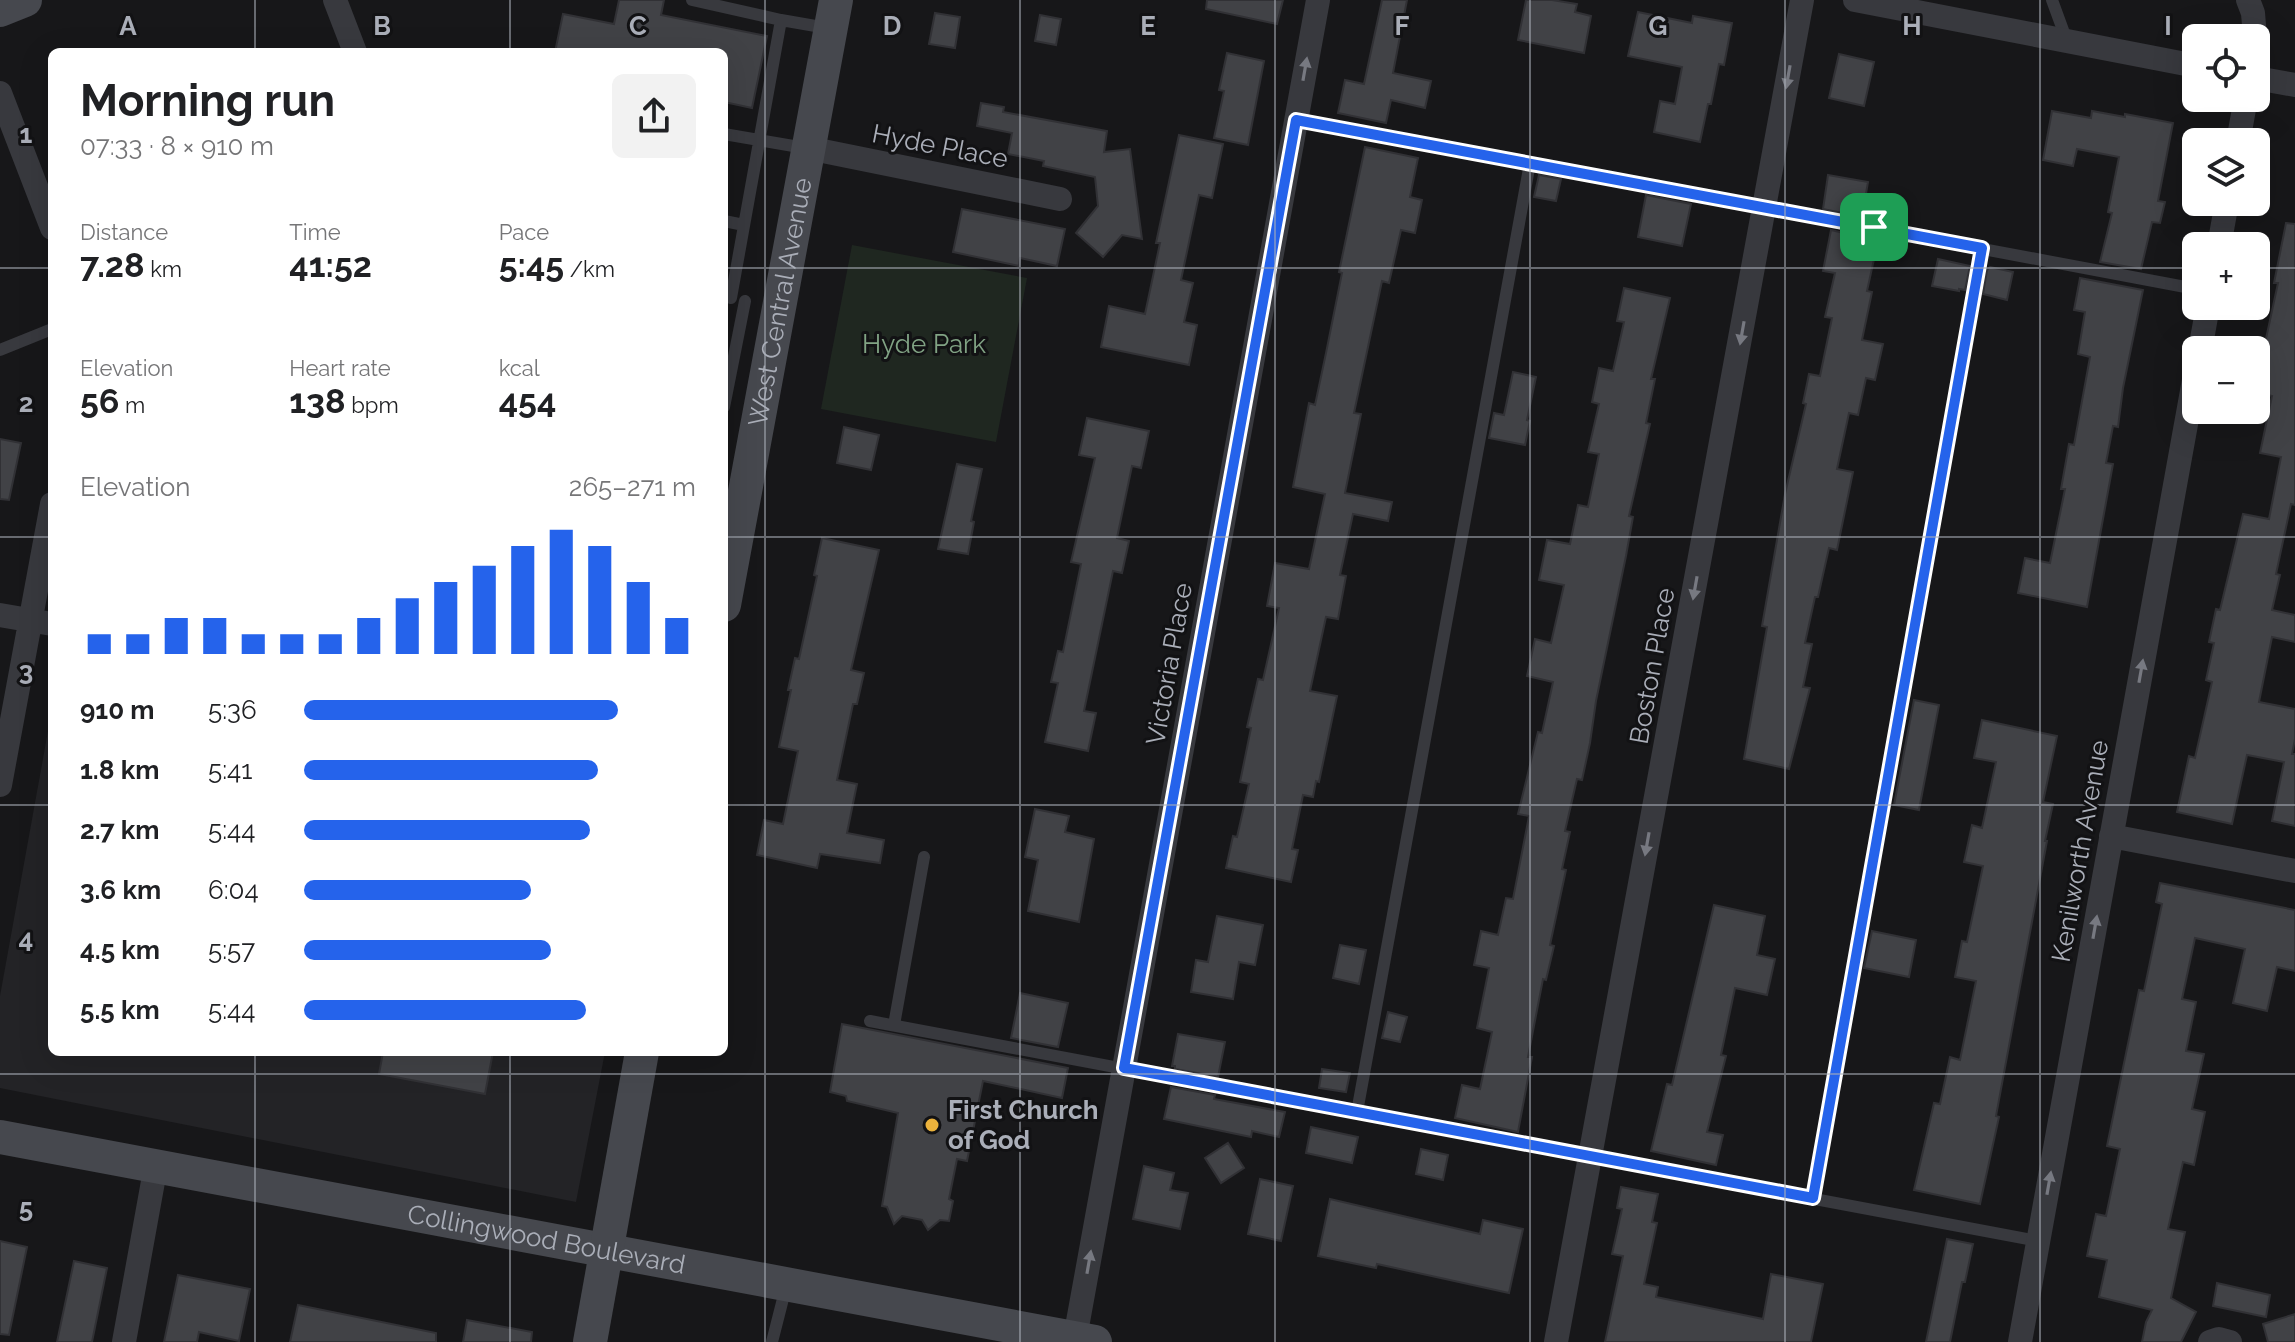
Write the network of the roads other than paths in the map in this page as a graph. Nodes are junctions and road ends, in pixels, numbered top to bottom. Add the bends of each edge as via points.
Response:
1 (25, 0) edge
2 (335, 0) edge
3 (692, 0) edge
4 (1318, 0) edge
5 (1802, 0) edge
6 (1855, 0) edge
7 (2052, 0) edge
8 (2248, 0) edge
9 (1887, 3) edge
10 (0, 10) edge
11 (833, 14) edge
12 (781, 20) junction
13 (2254, 24) edge
14 (2067, 41) junction
15 (353, 48) edge
16 (2182, 63) edge
17 (2270, 81) edge
18 (2295, 85) edge
19 (0, 93) edge
20 (1296, 120) junction
21 (728, 135) edge
22 (760, 140) junction
23 (808, 148) junction
24 (1530, 163) junction
25 (1060, 199) dead end
26 (1765, 207) junction
27 (48, 218) edge
28 (728, 222) edge
29 (744, 225) junction
30 (1982, 248) junction
31 (2182, 286) edge
32 (728, 294) edge
33 (728, 298) edge
34 (762, 305) junction
35 (48, 331) edge
36 (0, 350) edge
37 (728, 396) edge
38 (2186, 424) edge
39 (48, 547) edge
40 (728, 573) edge
41 (0, 615) edge
42 (41, 622) edge
43 (0, 785) edge
44 (2111, 836) junction
45 (924, 857) dead end
46 (2295, 871) edge
47 (870, 1021) dead end
48 (894, 1025) junction
49 (641, 1056) edge
50 (1124, 1068) junction
51 (1357, 1112) junction
52 (0, 1137) edge
53 (1590, 1156) junction
54 (156, 1165) junction
55 (1813, 1198) junction
56 (2038, 1241) junction
57 (605, 1249) junction
58 (786, 1284) junction
59 (969, 1330) edge
60 (1085, 1340) edge
61 (124, 1342) edge
62 (590, 1342) edge
63 (772, 1342) edge
64 (1556, 1342) edge
65 (2020, 1342) edge
66 (2210, 1342) edge
67 (2230, 1342) edge

1 - 10 main road
2 - 15 street
3 - 12 lane
20 -> 4 street, Victoria Place
5 -> 26 street, Boston Place
6 - 9 street
7 - 14 lane
8 - 13 street
9 - 14 street
11 - 12 lane
11 - 23 main road, West Central Avenue
12 - 22 lane
14 - 16 street
17 - 18 street
19 - 27 street
20 - 24 lane
20 - 50 street, Victoria Place
21 - 22 lane
22 - 23 lane
22 - 29 lane
23 - 25 street, Hyde Place
23 - 34 main road, West Central Avenue
24 - 26 lane
24 - 51 lane
26 - 30 lane
26 -> 53 street, Boston Place
28 - 29 lane
29 - 32 lane
30 - 31 lane
30 - 55 lane
33 - 34 lane
34 - 37 lane
34 - 40 main road, West Central Avenue
35 - 36 lane
44 -> 38 street, Kenilworth Avenue
39 - 42 street
41 - 42 street
42 - 43 street
44 - 46 street
56 -> 44 street, Kenilworth Avenue
45 - 48 lane
47 - 48 lane
48 - 50 lane
49 - 57 main road
50 - 51 lane
60 -> 50 street, Victoria Place
51 - 53 lane
52 - 54 main road, Collingwood Boulevard
53 - 55 lane
53 - 64 street, Boston Place
54 - 57 main road, Collingwood Boulevard
54 - 61 street
55 - 56 lane
56 - 65 street, Kenilworth Avenue
57 - 58 main road, Collingwood Boulevard
57 - 62 main road
58 - 59 main road, Collingwood Boulevard
58 - 63 lane
59 - 60 main road, Collingwood Boulevard
66 - 67 street

